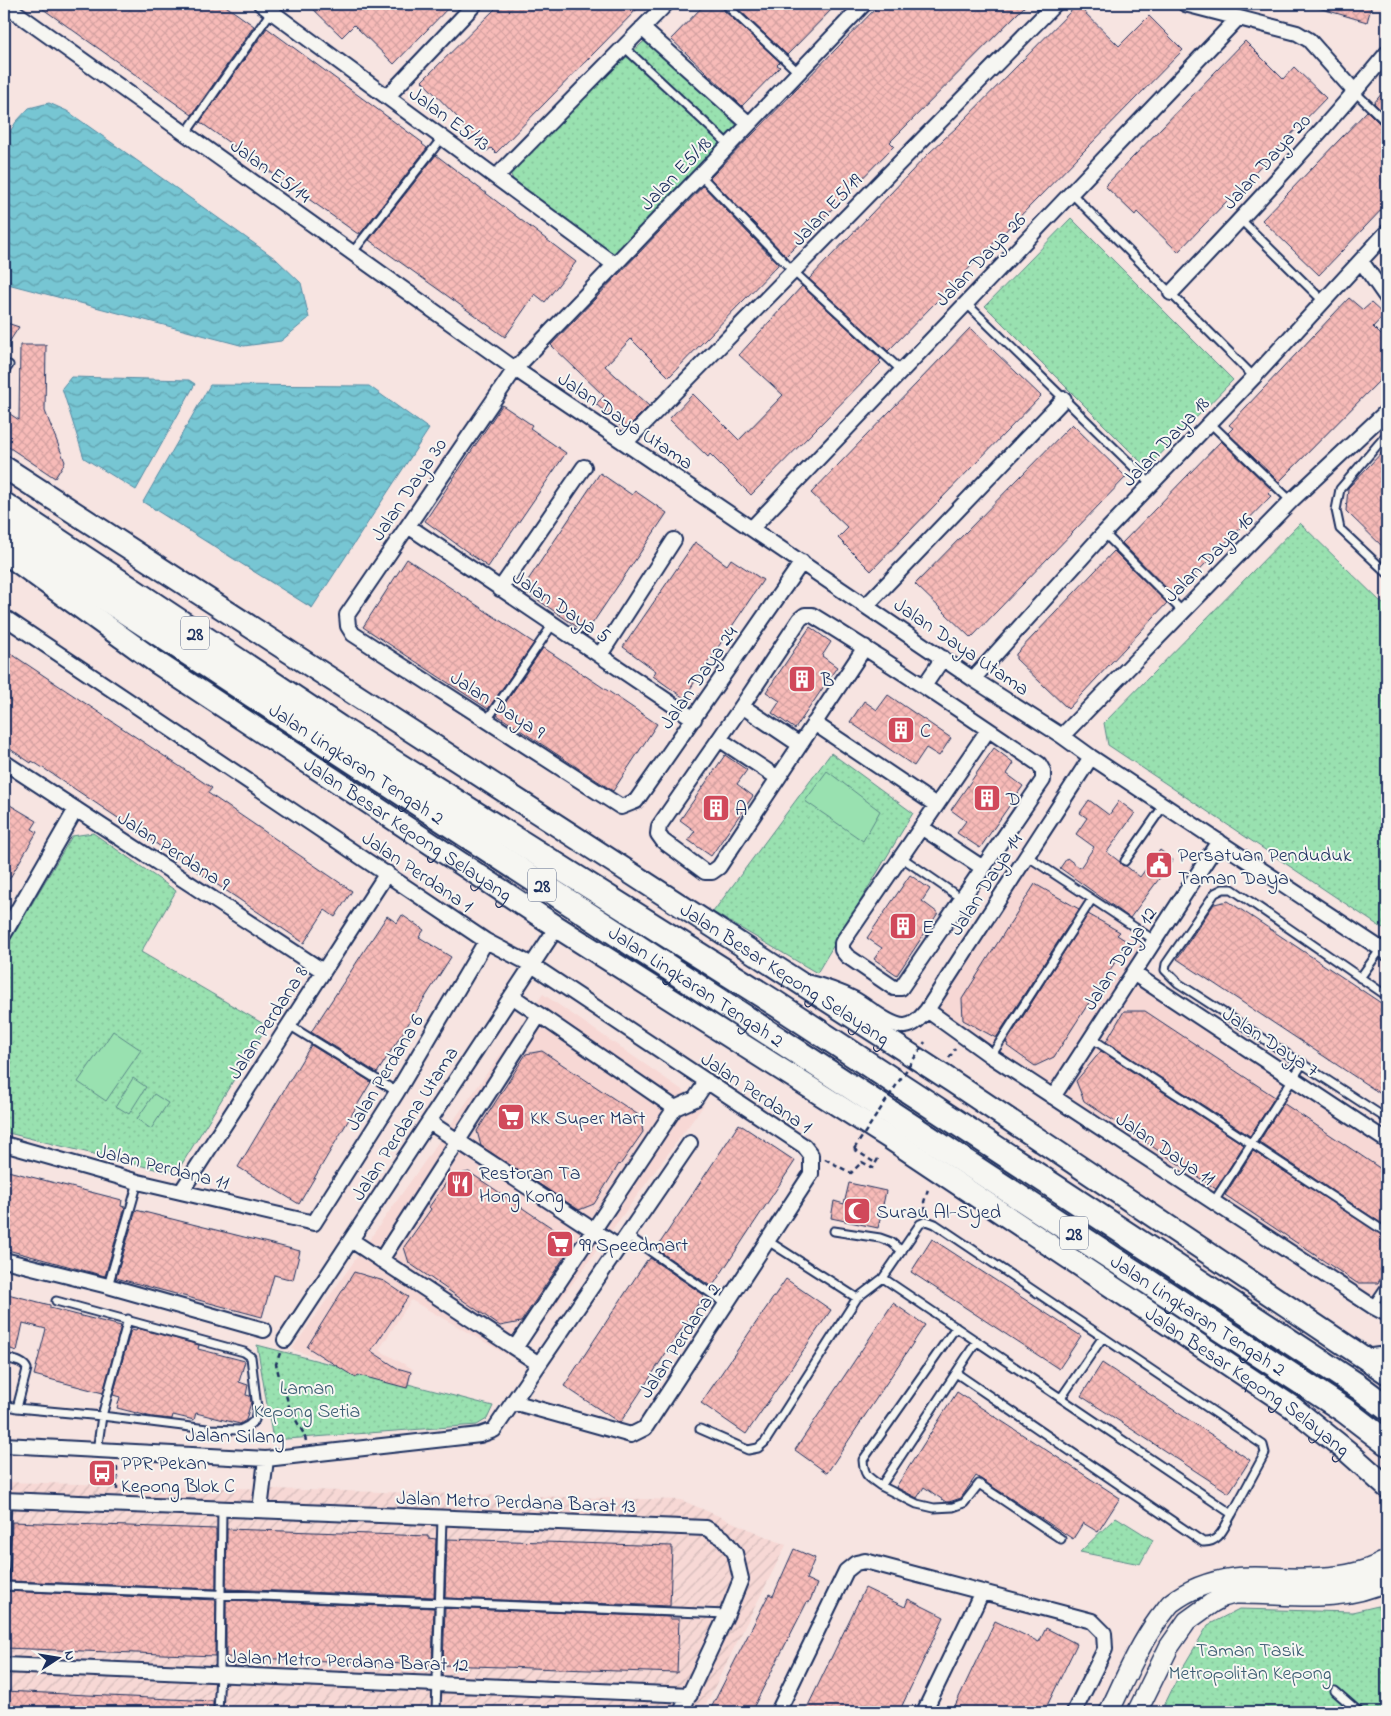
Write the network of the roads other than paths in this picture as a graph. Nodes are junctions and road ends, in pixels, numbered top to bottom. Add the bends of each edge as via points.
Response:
1 (4, 4) edge
2 (474, 4) edge
3 (666, 4) edge
4 (725, 4) edge
5 (864, 4) edge
6 (1055, 4) edge
7 (1186, 4) edge
8 (271, 6) edge
9 (1238, 18) junction
10 (642, 28) junction
11 (624, 47) junction
12 (1387, 53) edge
13 (798, 72) junction
14 (1355, 92) junction
15 (387, 97) junction
16 (1387, 123) edge
17 (749, 124) junction
18 (186, 134) junction
19 (442, 138) junction
20 (729, 145) junction
21 (700, 175) junction
22 (496, 177) junction
23 (1071, 194) junction
24 (1240, 219) junction
25 (1387, 232) edge
26 (352, 253) junction
27 (1361, 261) junction
28 (614, 265) junction
29 (793, 271) junction
30 (1171, 293) junction
31 (1387, 298) edge
32 (1323, 301) junction
33 (966, 303) junction
34 (9, 365) dead end
35 (515, 370) junction
36 (902, 370) junction
37 (4, 372) edge
38 (1254, 377) junction
39 (1064, 399) junction
40 (1387, 411) edge
41 (1210, 423) junction
42 (1387, 434) edge
43 (625, 443) junction
44 (4, 466) edge
45 (584, 467) dead end
46 (1151, 484) junction
47 (1291, 501) junction
48 (4, 505) edge
49 (408, 526) junction
50 (752, 528) junction
51 (4, 532) edge
52 (1104, 533) junction
53 (674, 540) dead end
54 (4, 552) edge
55 (802, 562) junction
56 (1387, 573) edge
57 (500, 589) junction
58 (866, 606) junction
59 (1182, 611) junction
60 (4, 617) edge
61 (553, 624) junction
62 (353, 634) joint
63 (865, 648) junction
64 (600, 655) junction
65 (943, 658) junction
66 (973, 679) junction
67 (924, 686) junction
68 (742, 706) junction
69 (694, 718) junction
70 (486, 720) junction
71 (814, 723) junction
72 (988, 730) junction
73 (332, 736) junction
74 (1062, 736) junction
75 (719, 739) junction
76 (800, 745) junction
77 (1091, 757) junction
78 (4, 762) edge
79 (778, 778) junction
80 (1164, 804) junction
81 (936, 805) junction
82 (622, 807) joint
83 (76, 809) junction
84 (921, 827) junction
85 (1218, 841) junction
86 (901, 856) junction
87 (1027, 856) junction
88 (1125, 861) dead end
89 (983, 868) junction
90 (386, 873) junction
91 (962, 899) junction
92 (1092, 899) junction
93 (557, 927) junction
94 (4, 934) edge
95 (1154, 940) junction
96 (486, 941) junction
97 (1384, 951) edge
98 (532, 965) junction
99 (323, 971) junction
100 (1133, 973) junction
101 (1360, 978) junction
102 (798, 981) junction
103 (512, 996) junction
104 (1387, 996) edge
105 (927, 1010) junction
106 (539, 1015) junction
107 (289, 1025) junction
108 (1091, 1038) junction
109 (991, 1056) junction
110 (1303, 1064) junction
111 (1293, 1079) junction
112 (707, 1081) junction
113 (398, 1092) junction
114 (1052, 1097) junction
115 (675, 1108) junction
116 (1387, 1119) edge
117 (429, 1122) junction
118 (458, 1141) junction
119 (1387, 1141) edge
120 (1251, 1143) junction
121 (4, 1144) edge
122 (690, 1144) dead end
123 (811, 1155) joint
124 (138, 1182) junction
125 (181, 1192) junction
126 (1212, 1203) junction
127 (314, 1223) joint
128 (594, 1230) junction
129 (834, 1231) dead end
130 (1387, 1233) edge
131 (351, 1240) junction
132 (623, 1241) junction
133 (768, 1241) junction
134 (902, 1251) junction
135 (4, 1260) edge
136 (381, 1260) junction
137 (884, 1278) junction
138 (1387, 1284) edge
139 (108, 1286) junction
140 (857, 1298) junction
141 (56, 1301) dead end
142 (726, 1304) junction
143 (1372, 1306) junction
144 (1387, 1314) edge
145 (128, 1319) junction
146 (956, 1327) junction
147 (264, 1330) dead end
148 (1102, 1337) junction
149 (285, 1340) road end
150 (977, 1341) junction
151 (515, 1348) junction
152 (1387, 1354) edge
153 (1364, 1357) junction
154 (4, 1358) edge
155 (539, 1364) junction
156 (956, 1373) junction
157 (1387, 1374) edge
158 (1061, 1398) junction
159 (513, 1402) junction
160 (4, 1405) edge
161 (17, 1408) junction
162 (1387, 1408) edge
163 (102, 1416) junction
164 (700, 1430) dead end
165 (1387, 1443) edge
166 (4, 1446) edge
167 (97, 1451) junction
168 (1348, 1452) junction
169 (266, 1459) junction
170 (1387, 1471) edge
171 (880, 1486) junction
172 (1387, 1487) edge
173 (5, 1500) edge
174 (222, 1509) junction
175 (260, 1510) junction
176 (1232, 1514) junction
177 (442, 1518) junction
178 (1061, 1539) dead end
179 (1387, 1560) edge
180 (1387, 1581) edge
181 (4, 1586) edge
182 (982, 1592) junction
183 (221, 1594) junction
184 (440, 1603) junction
185 (1170, 1604) junction
186 (727, 1614) junction
187 (1187, 1620) junction
188 (4, 1665) edge
189 (220, 1674) junction
190 (438, 1684) junction
191 (1335, 1692) dead end
192 (690, 1695) junction
193 (218, 1712) edge
194 (436, 1712) edge
195 (681, 1712) edge
196 (778, 1712) edge
197 (924, 1712) edge
198 (1074, 1712) edge
199 (1109, 1712) edge
200 (1137, 1712) edge
201 (1359, 1712) edge

1 - 18 street, Jalan E5/14
2 - 15 street
3 - 10 street
4 - 13 lane
5 - 13 street, Jalan E5/18
6 - 29 street, Jalan E5/19
7 - 9 street
8 - 15 street, Jalan E5/13
8 - 18 lane
9 - 14 street via 1297,33 1309,40
9 - 23 street, Jalan Daya 26
10 - 11 street
10 - 17 street
11 - 20 lane
11 - 22 street
12 - 14 street, Jalan Daya 20
13 - 17 street, Jalan E5/18
14 - 16 lane
14 - 24 street, Jalan Daya 20
15 - 19 street, Jalan E5/13
17 - 20 street, Jalan E5/18
18 - 26 street, Jalan E5/14
19 - 22 street, Jalan E5/13
19 - 26 lane
20 - 21 street, Jalan E5/18
21 - 28 street, Jalan E5/18
21 - 29 lane
22 - 28 street, Jalan E5/13
23 - 30 lane
23 - 33 street, Jalan Daya 26
24 - 30 street, Jalan Daya 20
24 - 32 lane
25 - 27 street, Jalan Daya 18
26 - 35 street, Jalan E5/14
27 - 31 street
27 - 32 street, Jalan Daya 18
28 - 35 street, Jalan E5/18
29 - 36 lane
29 - 43 street, Jalan E5/19
30 - 38 lane
32 - 38 street, Jalan Daya 18
33 - 36 street, Jalan Daya 26
33 - 39 lane
34 - 37 lane
35 - 43 street, Jalan Daya Utama
35 - 49 street, Jalan Daya 30
36 - 50 street, Jalan Daya 26
38 - 41 street, Jalan Daya 18
39 - 46 lane
39 - 58 street
40 - 47 street, Jalan Daya 16
41 - 46 street, Jalan Daya 18
41 - 47 lane
42 - 56 lane via 1340,489 1336,510 1340,529
43 - 50 street, Jalan Daya Utama
44 - 102 main road, Jalan Besar Kepong Selayang
45 - 57 street
46 - 52 street, Jalan Daya 18
47 - 59 street, Jalan Daya 16
48 - 73 highway, Jalan Lingkaran Tengah 2 / 28
49 - 57 street, Jalan Daya 5
49 - 62 street, Jalan Daya 30 via 347,615
50 - 55 street, Jalan Daya Utama
51 - 73 highway, Jalan Lingkaran Tengah 2 / 28
52 - 59 lane
52 - 66 street, Jalan Daya 18
53 - 64 street
54 - 93 main road, Jalan Besar Kepong Selayang via 156,662
55 - 58 street, Jalan Daya Utama
55 - 69 street, Jalan Daya 24
57 - 61 street, Jalan Daya 5
58 - 65 street, Jalan Daya Utama
59 - 74 street, Jalan Daya 16
60 - 90 street, Jalan Perdana 1
61 - 64 street, Jalan Daya 5
61 - 70 lane
62 - 70 street, Jalan Daya 9
63 - 67 street
63 - 68 street via 812,615 805,615
63 - 71 street
64 - 69 street, Jalan Daya 5
65 - 66 street, Jalan Daya Utama
65 - 67 street
66 - 74 street, Jalan Daya Utama
67 - 72 street
68 - 75 street
68 - 76 street
69 - 82 street, Jalan Daya 24 via 636,801
70 - 82 street, Jalan Daya 9
71 - 76 street
71 - 81 street
72 - 81 street
72 - 89 street via 1039,764 1043,780
73 - 162 highway, Jalan Lingkaran Tengah 2 / 28 via 775,1003
73 - 165 highway, Jalan Lingkaran Tengah 2 / 28 via 758,1026 1344,1410
74 - 77 street, Jalan Daya Utama
75 - 79 street
75 - 79 street via 659,826 658,834 705,872 719,867
76 - 79 street
77 - 80 street, Jalan Daya Utama
77 - 87 street, Jalan Daya 14
78 - 83 street, Jalan Perdana 9
80 - 85 street, Jalan Daya Utama
80 - 88 lane
81 - 84 street
83 - 94 street
83 - 99 street, Jalan Perdana 9
84 - 86 street
84 - 89 street
85 - 95 street, Jalan Daya 12
85 - 97 street, Jalan Daya Utama
86 - 91 lane
86 - 91 street via 842,943 842,950 847,956 894,988 901,988
87 - 92 lane
87 - 105 street, Jalan Daya 14
89 - 91 street
90 - 96 street, Jalan Perdana 1
90 - 99 street, Jalan Perdana 8
92 - 95 lane
92 - 109 lane
93 - 98 street, Jalan Perdana Utama
93 - 168 main road, Jalan Besar Kepong Selayang via 891,1139 1292,1407
95 - 100 street, Jalan Daya 12
96 - 98 street, Jalan Perdana 1
96 - 113 street, Jalan Perdana 6
97 - 101 lane
98 - 103 street, Jalan Perdana Utama
98 - 112 street, Jalan Perdana 1
99 - 107 street, Jalan Perdana 8
100 - 108 street, Jalan Daya 12
100 - 111 street, Jalan Daya 7
101 - 104 lane
101 - 110 lane via 1232,889 1215,893 1166,964 1165,970 1178,983
102 - 105 street, Jalan Daya 14 via 828,987 896,1025 906,1026 917,1021
102 - 153 main road, Jalan Besar Kepong Selayang
103 - 106 street
103 - 117 street, Jalan Perdana Utama
105 - 109 street, Jalan Daya 11
106 - 115 street
106 - 118 street
107 - 113 lane
107 - 125 street, Jalan Perdana 8
108 - 114 street, Jalan Daya 12
108 - 120 lane
109 - 114 street, Jalan Daya 11
110 - 111 lane
110 - 116 lane
111 - 119 street, Jalan Daya 7
111 - 120 lane
112 - 115 street via 695,1099
112 - 123 street, Jalan Perdana 1 via 804,1146
113 - 127 street, Jalan Perdana 6
114 - 126 street, Jalan Daya 11
115 - 128 street
117 - 118 street
117 - 131 street, Jalan Perdana Utama
118 - 128 street
118 - 136 street
120 - 126 lane
120 - 130 lane
121 - 124 street, Jalan Perdana 11
122 - 132 street
123 - 133 street, Jalan Perdana 2 via 811,1174
124 - 125 street, Jalan Perdana 11
124 - 139 lane
125 - 127 street, Jalan Perdana 11
126 - 143 street, Jalan Daya 11
128 - 132 street
128 - 151 street
129 - 134 lane via 891,1242
131 - 136 street
131 - 149 street, Jalan Perdana Utama
132 - 142 lane
132 - 155 street
133 - 140 lane
133 - 142 street, Jalan Perdana 2
134 - 137 lane
134 - 148 lane via 920,1224 927,1220
135 - 139 street
136 - 151 street
137 - 140 lane
137 - 146 lane
138 - 143 lane
139 - 147 street
140 - 164 lane via 765,1442 758,1448 748,1450
141 - 145 lane
142 - 159 street, Jalan Perdana 2 via 645,1428 631,1435
143 - 144 street, Jalan Daya 11
145 - 163 lane
145 - 163 lane via 244,1352 251,1357 257,1408 255,1420 240,1430
146 - 150 lane
146 - 171 lane via 863,1460 867,1477
148 - 158 lane
148 - 176 lane via 1263,1445 1265,1453
150 - 156 lane
150 - 158 lane
151 - 155 street
152 - 153 street
153 - 157 main road, Jalan Besar Kepong Selayang
154 - 161 lane via 22,1363 27,1369
155 - 159 street
156 - 171 lane
156 - 176 lane via 1203,1542 1217,1539
158 - 176 lane
159 - 169 street, Jalan Silang via 494,1430 480,1435
160 - 161 lane
161 - 163 lane
163 - 167 lane
166 - 167 street, Jalan Silang
167 - 169 street, Jalan Silang
168 - 170 main road
168 - 172 main road, Jalan Besar Kepong Selayang
169 - 175 street
171 - 178 lane via 917,1504 934,1508 964,1503 979,1484
173 - 174 street, Jalan Metro Perdana Barat 13
173 - 181 lane
174 - 175 street, Jalan Metro Perdana Barat 13
174 - 183 lane
175 - 177 street, Jalan Metro Perdana Barat 13
177 - 184 lane
177 - 186 street, Jalan Metro Perdana Barat 13 via 706,1528 722,1538 735,1553 741,1579
179 - 185 street via 1356,1574 1335,1577 1232,1578 1202,1585
180 - 187 street via 1332,1597 1234,1594 1212,1603
181 - 183 lane
182 - 196 street via 865,1561 856,1563 846,1571
182 - 197 street
182 - 198 street via 1092,1621 1104,1633 1105,1649
183 - 184 lane
183 - 189 lane
184 - 186 lane
184 - 190 lane
185 - 187 street
185 - 199 street via 1147,1635
186 - 192 street
187 - 200 street via 1169,1647
188 - 189 street, Jalan Metro Perdana Barat 12
189 - 190 street, Jalan Metro Perdana Barat 12
189 - 193 lane
190 - 192 street, Jalan Metro Perdana Barat 12
190 - 194 lane
191 - 201 lane
192 - 195 street

